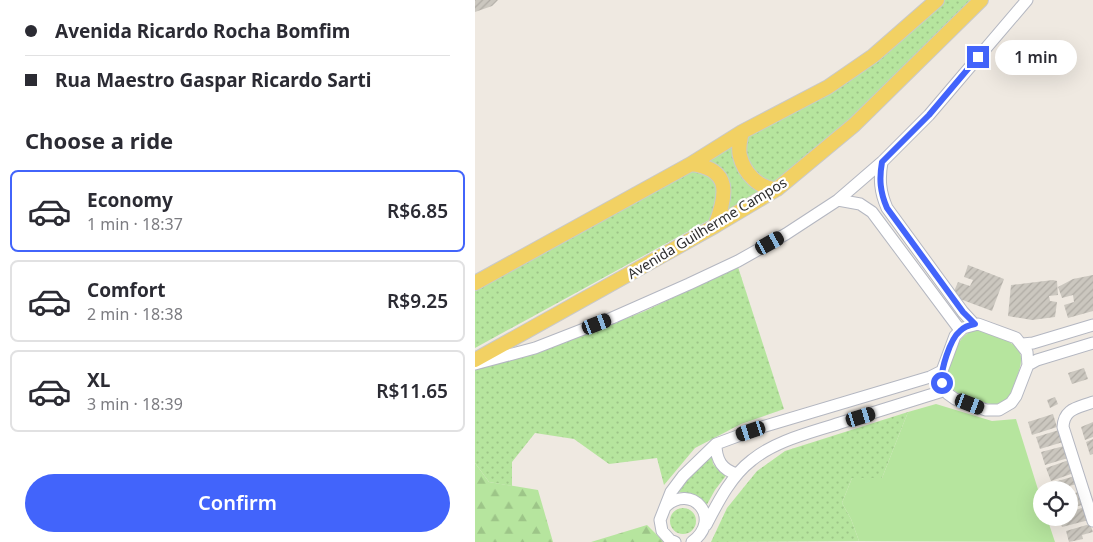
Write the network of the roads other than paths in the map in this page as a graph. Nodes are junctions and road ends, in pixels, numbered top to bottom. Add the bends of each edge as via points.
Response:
1 (937, 0) edge
2 (981, 0) edge
3 (1027, 0) edge
4 (742, 132) junction
5 (882, 162) junction
6 (691, 164) junction
7 (777, 189) junction
8 (839, 200) junction
9 (715, 226) junction
10 (475, 283) edge
11 (975, 324) junction
12 (1093, 325) edge
13 (960, 330) junction
14 (1023, 344) junction
15 (1092, 347) edge
16 (475, 360) edge
17 (475, 364) edge
18 (1028, 365) junction
19 (941, 371) junction
20 (946, 390) junction
21 (1093, 402) edge
22 (716, 444) junction
23 (737, 474) junction
24 (1090, 499) edge
25 (664, 508) junction
26 (1093, 521) edge
27 (706, 525) junction
28 (675, 542) edge
29 (692, 542) edge

1 - 4 main road via 873,56 829,87
2 - 7 main road, Avenida Guilherme Campos via 854,125
3 - 5 street via 929,115
4 - 6 main road
4 - 7 main road via 740,157 747,172 767,189
5 - 8 street
5 - 11 street via 880,181 887,208
6 - 9 main road via 714,170 723,184 725,197
6 - 10 main road
7 - 9 main road, Avenida Guilherme Campos
8 - 13 street via 860,204 872,212
8 - 17 street via 738,261 689,284 535,348
9 - 16 main road, Avenida Guilherme Campos
11 - 13 street
11 - 14 street via 1016,338
12 - 14 street
13 - 19 street
14 - 18 street
15 - 18 street
18 - 20 street via 1011,404 999,410 986,410 955,398
19 - 20 street
19 - 22 street
20 - 23 street via 778,444 751,460
21 - 24 street via 1068,412 1063,419 1063,427
22 - 23 street via 721,464
22 - 25 street via 683,476
23 - 27 street
24 - 26 street
25 - 27 street via 681,498 691,500 705,514
25 - 28 street via 660,520 662,531
27 - 29 street

